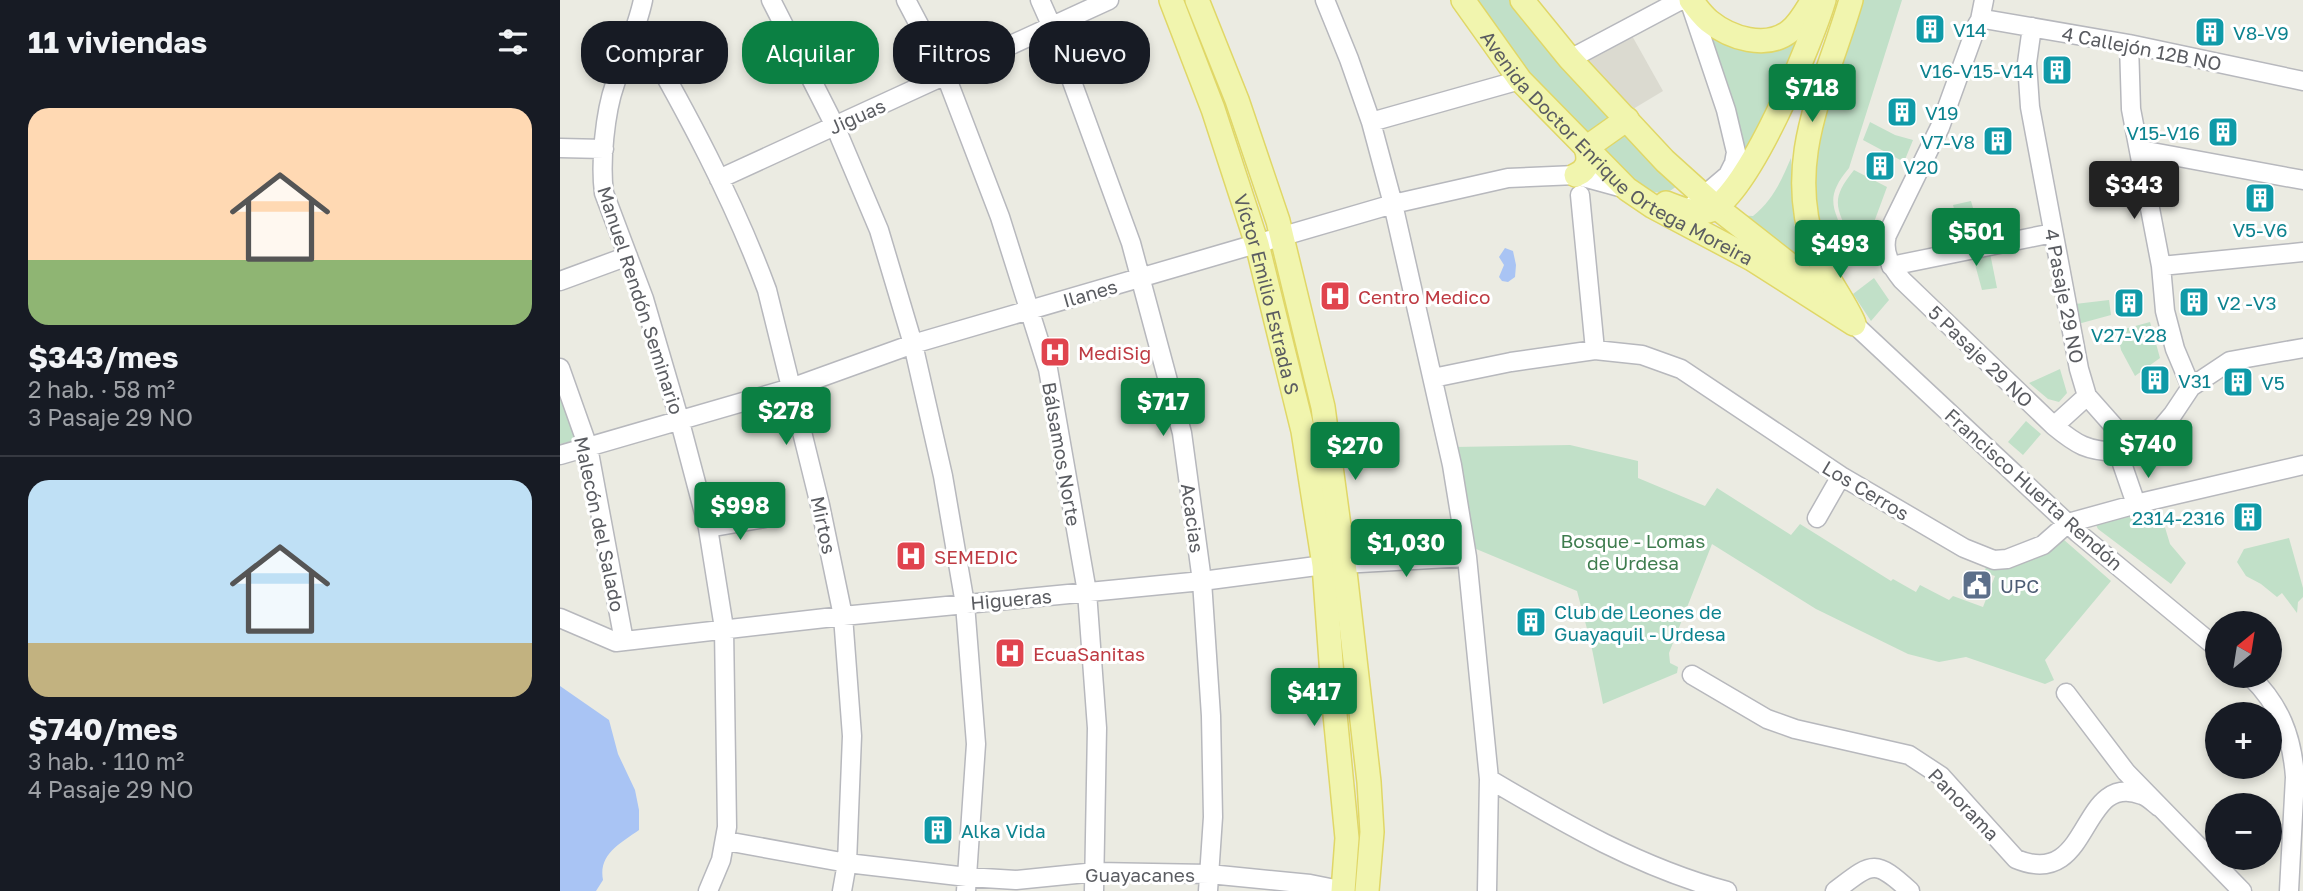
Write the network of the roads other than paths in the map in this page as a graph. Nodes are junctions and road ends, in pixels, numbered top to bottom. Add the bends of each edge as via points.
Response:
1 (643, 0) edge
2 (771, 0) edge
3 (906, 0) edge
4 (1040, 0) edge
5 (1109, 0) edge
6 (1171, 0) edge
7 (1197, 0) edge
8 (1325, 0) edge
9 (1463, 0) edge
10 (1522, 0) edge
11 (1681, 0) edge
12 (1690, 0) edge
13 (1813, 0) edge
14 (1824, 0) edge
15 (1844, 0) edge
16 (1851, 0) edge
17 (1984, 0) edge
18 (1980, 20) junction
19 (638, 21) edge
20 (917, 21) edge
21 (1049, 21) edge
22 (1065, 21) edge
23 (2032, 27) junction
24 (2129, 44) junction
25 (1570, 59) junction
26 (1520, 80) junction
27 (2303, 81) edge
28 (616, 84) edge
29 (671, 84) edge
30 (928, 84) edge
31 (949, 84) edge
32 (1073, 84) edge
33 (1237, 100) junction
34 (1213, 109) junction
35 (1627, 119) junction
36 (1371, 122) junction
37 (835, 125) junction
38 (560, 148) edge
39 (1586, 148) junction
40 (604, 149) junction
41 (2141, 150) junction
42 (719, 179) junction
43 (2303, 180) edge
44 (1578, 185) junction
45 (1627, 189) junction
46 (1393, 204) junction
47 (1707, 218) junction
48 (2053, 233) junction
49 (1282, 236) junction
50 (1257, 244) junction
51 (2303, 252) edge
52 (628, 256) junction
53 (2161, 265) junction
54 (1891, 266) junction
55 (1141, 278) junction
56 (560, 281) edge
57 (1029, 310) junction
58 (1854, 324) junction
59 (914, 344) junction
60 (2303, 348) edge
61 (1595, 350) junction
62 (560, 368) edge
63 (1433, 378) junction
64 (2191, 387) junction
65 (791, 388) junction
66 (2087, 396) junction
67 (1323, 407) junction
68 (1298, 412) junction
69 (680, 422) junction
70 (2054, 425) junction
71 (2122, 446) junction
72 (587, 447) junction
73 (560, 456) edge
74 (2303, 465) edge
75 (1841, 476) junction
76 (2136, 504) junction
77 (1817, 517) dead end
78 (765, 518) dead end
79 (2068, 523) junction
80 (708, 528) junction
81 (1467, 557) junction
82 (1334, 564) junction
83 (1202, 581) junction
84 (1087, 592) junction
85 (965, 604) junction
86 (843, 615) junction
87 (560, 618) edge
88 (724, 628) junction
89 (2205, 638) edge
90 (624, 641) junction
91 (1692, 675) dead end
92 (2261, 688) edge
93 (2066, 693) dead end
94 (1334, 704) junction
95 (1359, 714) junction
96 (2296, 742) edge
97 (1489, 779) junction
98 (2159, 807) junction
99 (726, 841) junction
100 (847, 863) junction
101 (1096, 872) junction
102 (1209, 882) edge
103 (967, 884) edge
104 (708, 891) edge
105 (722, 891) edge
106 (842, 891) edge
107 (1094, 891) edge
108 (1344, 891) edge
109 (1367, 891) edge
110 (1487, 891) edge
111 (1727, 891) edge
112 (1835, 891) edge
113 (1910, 891) edge
114 (2242, 891) edge
115 (2289, 891) edge

1 - 19 street, Manuel Rendón Seminario
2 - 37 street
3 - 20 street, Bálsamos Norte
4 - 21 street, Acacias
5 - 22 street, Jiguas
6 - 34 main road, Víctor Emilio Estrada S
7 - 33 main road, Víctor Emilio Estrada S
8 - 36 street
9 - 26 main road, Avenida Doctor Enrique Ortega Moreira
10 - 25 main road, Avenida Doctor Enrique Ortega Moreira
11 - 25 street
12 - 13 main road via 1723,31 1768,40 1790,31
12 - 47 street via 1735,145 1730,172
14 - 47 main road via 1751,166
15 - 47 main road via 1753,189
16 - 58 main road via 1812,115 1804,181 1805,217 1815,252
17 - 18 street
18 - 23 street, 4 Callejón 12B NO
18 - 54 street via 1940,127 1887,235
23 - 24 street, 4 Callejón 12B NO
23 - 48 street, 4 Pasaje 29 NO via 2027,63 2030,107
24 - 27 street, 4 Callejón 12B NO
24 - 41 street via 2131,109
25 - 35 main road, Avenida Doctor Enrique Ortega Moreira
26 - 36 street
26 - 39 main road, Avenida Doctor Enrique Ortega Moreira
28 - 40 street, Manuel Rendón Seminario
29 - 42 street, Mirtos
30 - 37 street, Jiguas
31 - 57 street, Bálsamos Norte via 1000,217
32 - 55 street, Acacias
33 - 34 main road
33 - 49 main road, Víctor Emilio Estrada S
34 - 50 main road, Víctor Emilio Estrada S
35 - 39 main road
35 - 47 main road, Avenida Doctor Enrique Ortega Moreira
36 - 46 street
37 - 42 street, Jiguas
37 - 59 street via 879,230
38 - 40 street
39 - 44 main road via 1587,165
39 - 45 main road, Avenida Doctor Enrique Ortega Moreira
40 - 52 street, Manuel Rendón Seminario via 604,193
41 - 43 street
41 - 53 street
42 - 65 street, Mirtos via 767,290
44 - 45 street, Ilanes
44 - 46 street, Ilanes via 1508,178
44 - 61 street
45 - 47 main road
46 - 49 street, Ilanes
46 - 63 street
47 - 58 main road, Avenida Doctor Enrique Ortega Moreira via 1796,268
48 - 54 street
48 - 66 street, 4 Pasaje 29 NO
49 - 50 street, Ilanes
49 - 67 main road, Víctor Emilio Estrada S
50 - 55 street, Ilanes
50 - 68 main road, Víctor Emilio Estrada S
51 - 53 street
52 - 56 street
52 - 69 street, Manuel Rendón Seminario
53 - 64 street via 2165,311
54 - 70 street, 5 Pasaje 29 NO
55 - 57 street, Ilanes
55 - 83 street, Acacias via 1182,433
57 - 59 street, Ilanes
57 - 84 street, Bálsamos Norte via 1048,369
58 - 79 street, Francisco Huerta Rendón
59 - 65 street, Ilanes
59 - 85 street
60 - 64 street via 2230,361
61 - 63 street, Los Cerros
61 - 75 street, Los Cerros via 1642,355 1681,369
62 - 72 street, Malecón del Salado
63 - 81 street
64 - 71 street via 2162,427
65 - 69 street, Ilanes
65 - 86 street, Mirtos
66 - 70 street
66 - 71 street, 4 Pasaje 29 NO
67 - 68 main road
67 - 82 main road, Víctor Emilio Estrada S
68 - 82 main road, Víctor Emilio Estrada S
69 - 72 street, Ilanes
69 - 80 street, Manuel Rendón Seminario
70 - 71 street, 5 Pasaje 29 NO via 2087,449
71 - 76 street, 4 Pasaje 29 NO
72 - 73 street, Ilanes
72 - 90 street, Malecón del Salado
74 - 76 street, Los Cerros
75 - 77 street
75 - 79 street, Los Cerros via 1964,548 1994,560 2043,545
76 - 79 street, Los Cerros
78 - 80 street
79 - 89 street, Francisco Huerta Rendón
80 - 88 street, Manuel Rendón Seminario
81 - 82 street, Higueras
81 - 97 street
82 - 83 street, Higueras
82 - 94 main road, Víctor Emilio Estrada S
82 - 95 main road, Víctor Emilio Estrada S
83 - 84 street, Higueras
83 - 102 street, Acacias via 1213,817
84 - 85 street, Higueras
84 - 101 street, Bálsamos Norte via 1097,728
85 - 86 street, Higueras
85 - 103 street via 976,744
86 - 88 street, Higueras
86 - 100 street, Mirtos via 852,736
87 - 90 street, Higueras via 610,641
88 - 90 street, Higueras
88 - 99 street, Manuel Rendón Seminario
91 - 98 street, Panorama via 1776,722 1909,755 1941,776 2016,859 2041,872 2065,864 2102,804 2114,795 2143,795
92 - 96 street
93 - 98 street, Panorama
94 - 95 main road
94 - 108 main road, Víctor Emilio Estrada S via 1347,838
95 - 109 main road, Víctor Emilio Estrada S via 1372,832
96 - 115 street
97 - 110 street
97 - 111 street via 1586,836 1665,871
98 - 114 street, Panorama
99 - 100 street, Guayacanes
99 - 104 street, Manuel Rendón Seminario
99 - 105 street
100 - 103 street, Guayacanes
100 - 106 street, Mirtos
101 - 102 street, Guayacanes
101 - 103 street, Guayacanes
101 - 107 street, Bálsamos Norte
102 - 108 street, Guayacanes via 1310,884
112 - 113 street via 1862,870 1874,867 1887,871

